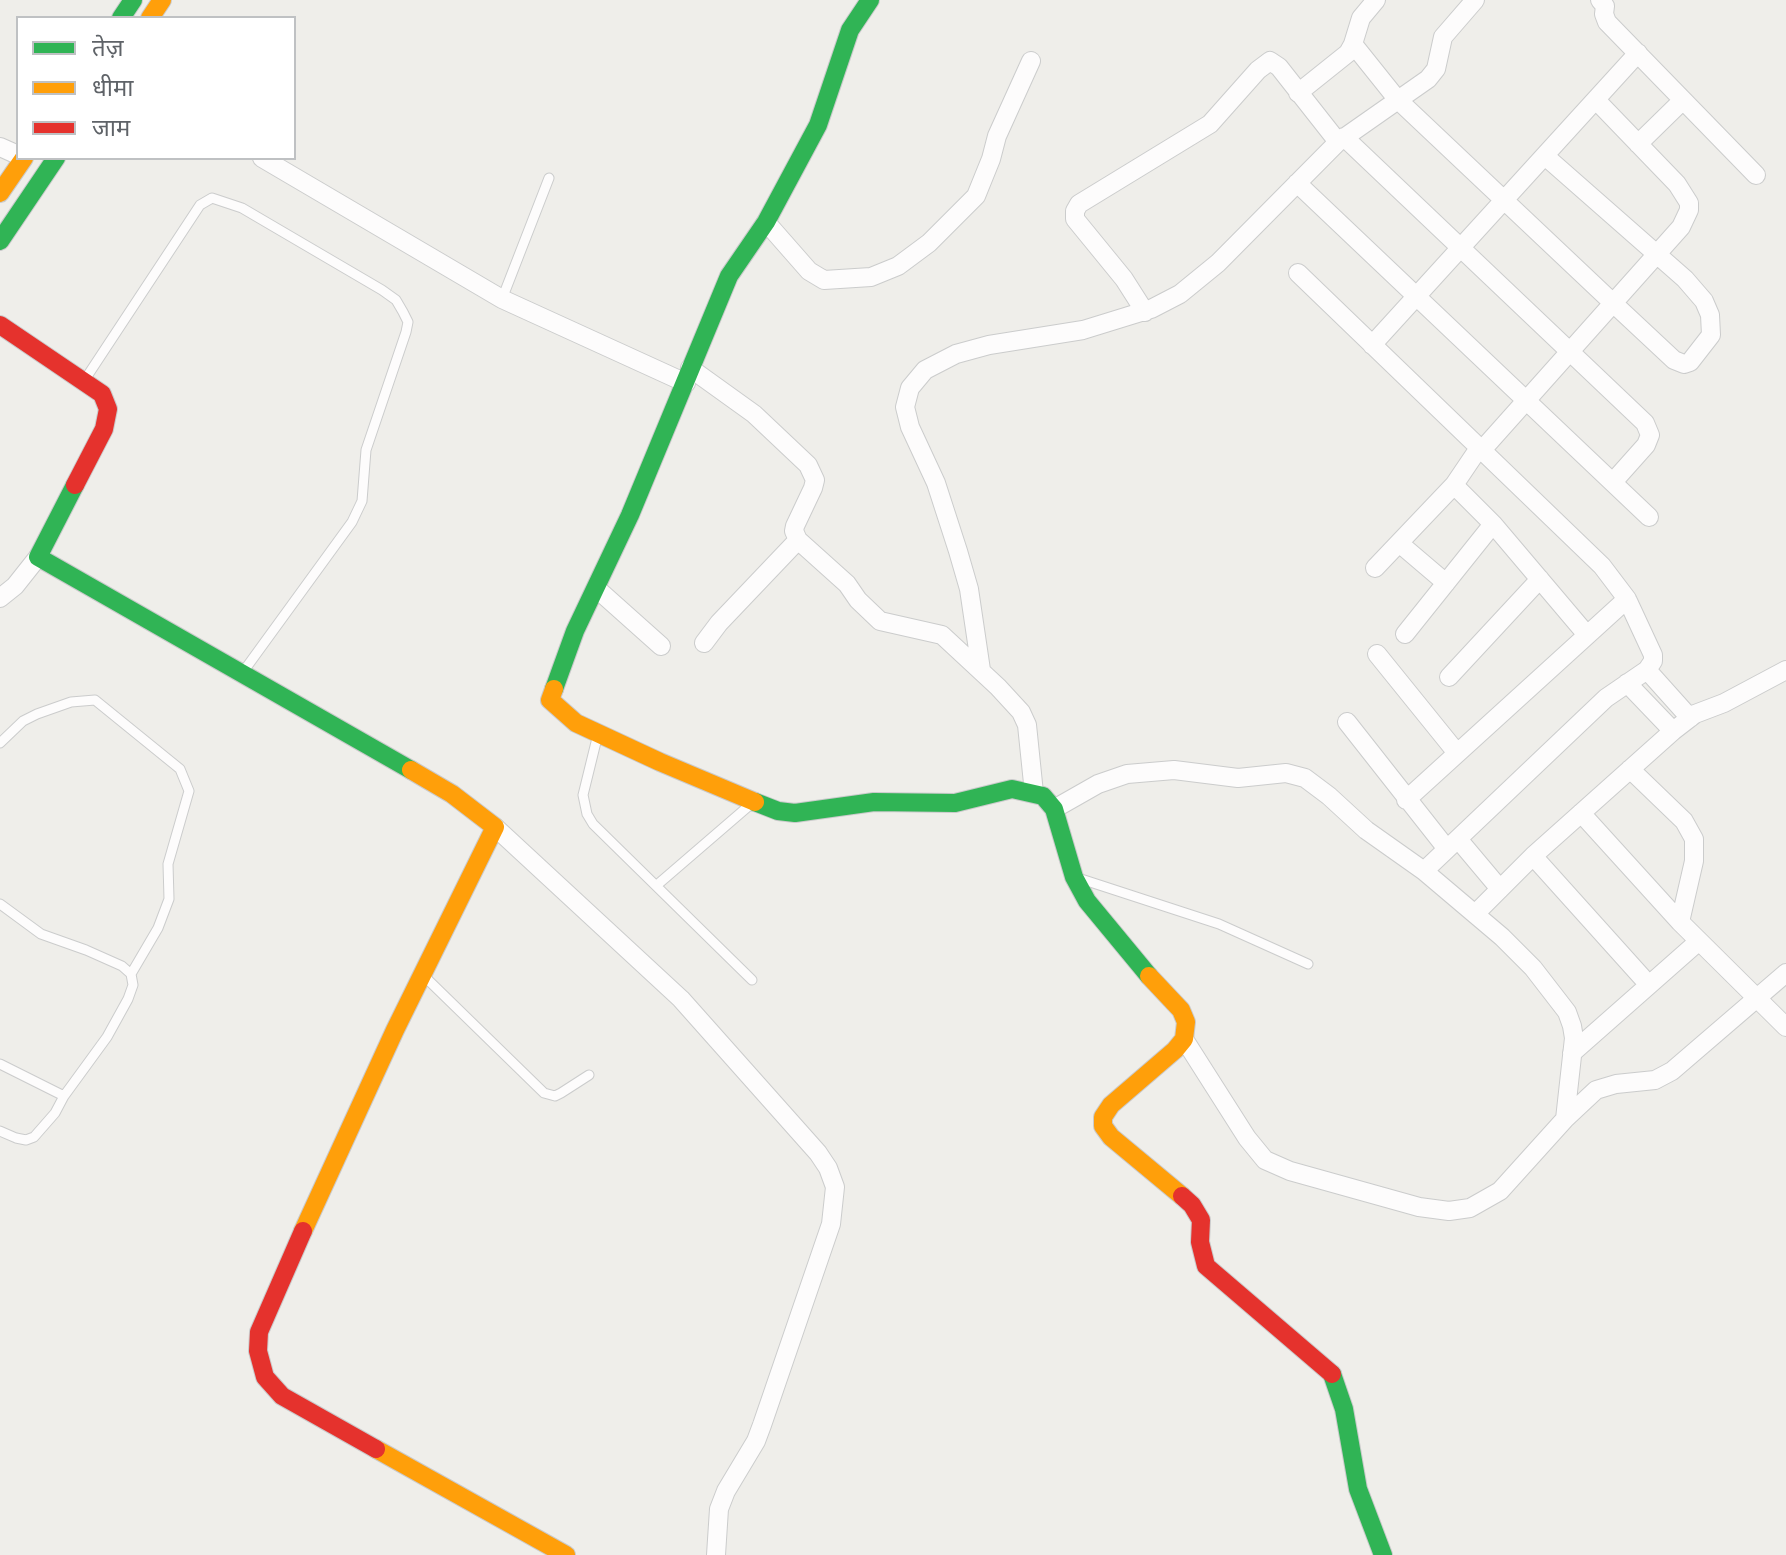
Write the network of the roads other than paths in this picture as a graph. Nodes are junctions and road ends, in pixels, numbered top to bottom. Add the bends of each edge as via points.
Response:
1 (870, 0) edge
2 (1376, 0) edge
3 (1475, 0) edge
4 (1606, 2) edge
5 (1353, 44) junction
6 (1638, 53) junction
7 (1031, 61) dead end
8 (1298, 93) junction
9 (1397, 99) junction
10 (1596, 100) junction
11 (1683, 100) junction
12 (1341, 140) junction
13 (1638, 144) junction
14 (1545, 156) junction
15 (23, 160) edge
16 (55, 160) edge
17 (265, 160) edge
18 (1756, 175) dead end
19 (549, 178) dead end
20 (1297, 183) junction
21 (0, 193) edge
22 (1505, 201) junction
23 (766, 222) junction
24 (0, 241) edge
25 (1462, 247) junction
26 (1657, 253) junction
27 (1298, 273) dead end
28 (1417, 296) junction
29 (502, 299) junction
30 (1613, 303) junction
31 (1145, 312) junction
32 (0, 325) edge
33 (1372, 345) junction
34 (1571, 351) junction
35 (688, 376) junction
36 (83, 381) junction
37 (1527, 400) junction
38 (1480, 449) junction
39 (1613, 482) junction
40 (1454, 485) junction
41 (1649, 517) dead end
42 (1493, 524) junction
43 (798, 540) junction
44 (1399, 543) junction
45 (38, 557) junction
46 (1375, 568) dead end
47 (1540, 579) junction
48 (1446, 583) junction
49 (596, 588) junction
50 (0, 598) edge
51 (1627, 599) junction
52 (1405, 634) dead end
53 (1587, 635) junction
54 (704, 643) dead end
55 (661, 646) dead end
56 (1377, 654) dead end
57 (981, 670) junction
58 (1647, 670) junction
59 (1786, 670) edge
60 (243, 672) junction
61 (1449, 677) dead end
62 (1627, 683) junction
63 (1692, 716) junction
64 (1347, 722) dead end
65 (1673, 731) junction
66 (599, 733) junction
67 (0, 743) edge
68 (1457, 753) junction
69 (1630, 769) junction
70 (1034, 793) junction
71 (1406, 800) junction
72 (753, 802) junction
73 (1054, 809) junction
74 (1581, 813) junction
75 (495, 827) junction
76 (1452, 844) junction
77 (1533, 856) junction
78 (1424, 871) junction
79 (1074, 877) junction
80 (657, 885) junction
81 (1500, 889) junction
82 (0, 904) edge
83 (1475, 914) junction
84 (1680, 922) junction
85 (1699, 941) junction
86 (1308, 964) dead end
87 (1786, 973) edge
88 (131, 974) junction
89 (422, 974) junction
90 (752, 980) dead end
91 (1649, 985) junction
92 (1757, 998) junction
93 (1786, 1027) edge
94 (1184, 1039) junction
95 (1572, 1053) junction
96 (0, 1064) edge
97 (589, 1075) dead end
98 (64, 1096) junction
99 (1565, 1119) junction
100 (0, 1131) edge
101 (566, 1555) edge
102 (716, 1555) edge
103 (1383, 1555) edge

1 - 23 street via 850,30 818,125
2 - 5 street via 1361,18
3 - 9 street via 1443,37 1433,74
4 - 6 street via 1607,22
5 - 8 street
5 - 9 street
6 - 10 street
6 - 11 street
7 - 23 street via 976,196 898,266 871,277 824,280 809,271
8 - 12 street
8 - 31 street via 1270,61 1210,124 1079,204 1075,219
9 - 12 street
9 - 22 street
10 - 13 street
10 - 14 street
11 - 13 street
11 - 18 street
12 - 20 street
12 - 25 street
13 - 26 street via 1689,203 1681,227
14 - 22 street
14 - 26 street
15 - 21 street
16 - 24 street
17 - 29 street
19 - 29 lane
20 - 28 street
20 - 31 street via 1218,263 1180,294
22 - 25 street
22 - 30 street
23 - 35 street via 729,276
25 - 28 street
25 - 34 street
26 - 30 street
26 - 30 street via 1695,289 1710,315 1711,335 1696,358 1680,363
27 - 33 street
28 - 33 street
28 - 37 street
29 - 35 street
30 - 34 street
31 - 57 street via 1083,330 956,354 925,370 910,388 905,407 910,427 936,483 958,551
32 - 36 street
33 - 38 street
34 - 37 street
34 - 39 street via 1649,429 1646,445
35 - 43 street via 754,414 812,472 813,488 795,526
35 - 49 street
36 - 45 street via 102,394 108,409 104,429
36 - 60 lane via 200,205 212,198 242,208 382,290 403,312 406,332 366,450 362,501
37 - 38 street
37 - 39 street
38 - 40 street
38 - 51 street via 1602,566
39 - 41 street
40 - 42 street
40 - 44 street
42 - 47 street
42 - 48 street
43 - 54 street
43 - 57 street via 880,621 942,635
44 - 46 street
44 - 48 street
45 - 50 street
45 - 60 street
47 - 53 street
47 - 61 street
48 - 52 street
49 - 55 street
49 - 66 street via 550,700 576,723
51 - 53 street
51 - 58 street via 1653,655
53 - 68 street
56 - 68 street
57 - 70 street via 1021,712 1031,747
58 - 62 street
58 - 63 street
59 - 63 street
60 - 75 street via 452,794
62 - 65 street
62 - 76 street
63 - 65 street
64 - 71 street
65 - 69 street
66 - 72 street
66 - 80 lane via 583,795 587,814
67 - 88 lane via 37,714 95,700 180,769 189,791 168,864 169,899
68 - 71 street
69 - 74 street
69 - 84 street via 1684,821 1694,839
70 - 72 street via 1012,789 955,803 874,802 795,813
70 - 73 street
71 - 76 street
72 - 80 lane
73 - 78 street via 1127,774 1174,770 1238,778 1286,773 1315,785
73 - 79 street
74 - 77 street
74 - 84 street
75 - 89 street
75 - 102 street via 681,999 818,1153 835,1187 831,1224 762,1425 719,1509
76 - 78 street
76 - 81 street
77 - 81 street
77 - 91 street
78 - 83 street
79 - 86 lane via 1219,924
79 - 94 street via 1128,953 1181,1010
80 - 90 lane
81 - 83 street
82 - 88 lane via 41,934
83 - 95 street via 1533,968 1567,1012
84 - 85 street
85 - 91 street
85 - 92 street
87 - 92 street
88 - 98 lane via 128,999
89 - 97 lane via 544,1093 555,1096
89 - 101 street via 265,1314 258,1351 265,1377 282,1396
91 - 95 street
92 - 93 street
92 - 99 street via 1664,1077 1606,1086
94 - 99 street via 1265,1160 1419,1207 1449,1211 1483,1202 1500,1191
94 - 103 street via 1111,1105 1103,1126 1192,1205 1201,1220 1206,1266 1332,1374 1358,1489
95 - 99 street
96 - 98 lane
98 - 100 lane via 34,1137 26,1140

